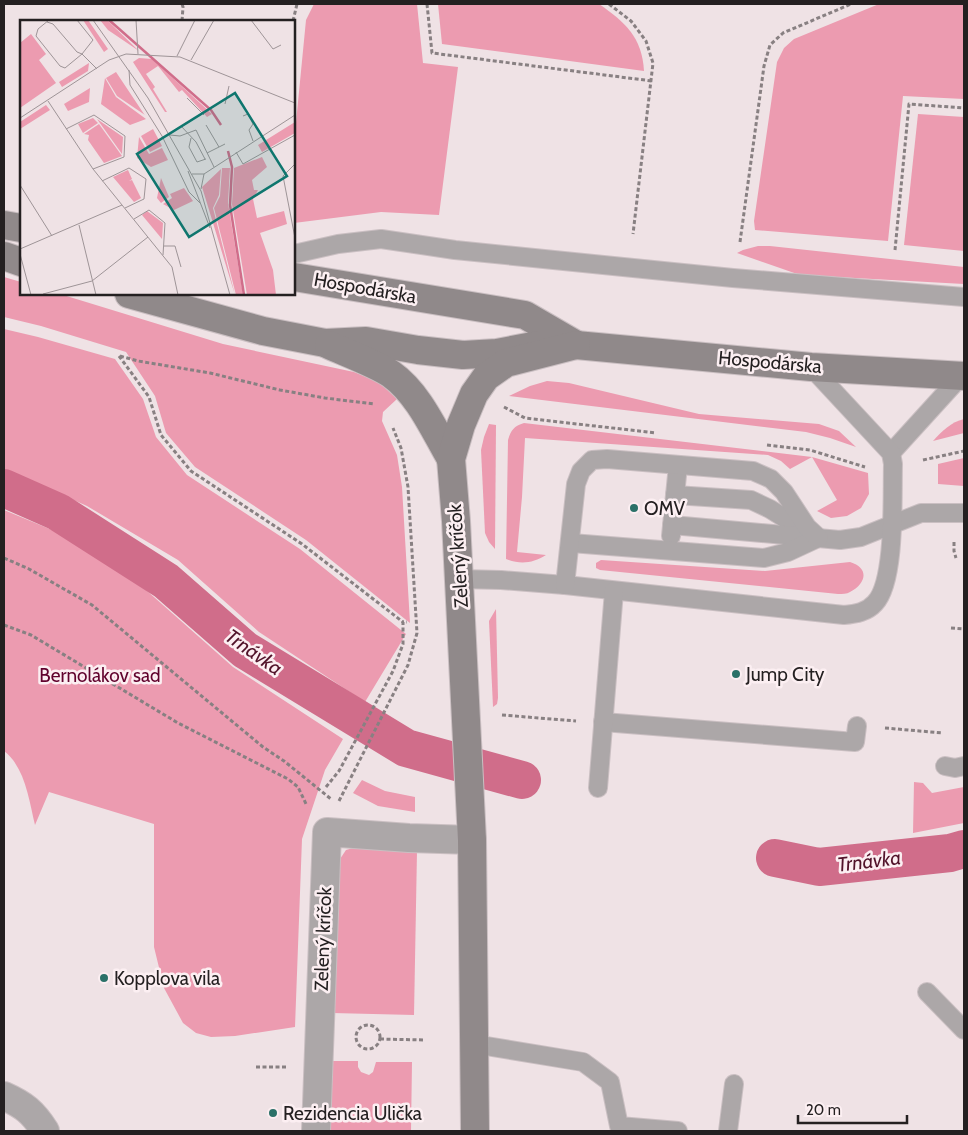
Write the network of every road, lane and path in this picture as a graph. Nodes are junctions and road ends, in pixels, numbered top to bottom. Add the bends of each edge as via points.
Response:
1 (182, 4) edge
2 (297, 4) edge
3 (427, 4) edge
4 (609, 4) edge
5 (851, 4) edge
6 (182, 20) edge
7 (293, 20) edge
8 (652, 81) junction
9 (964, 108) edge
10 (4, 225) edge
11 (20, 228) edge
12 (633, 234) dead end
13 (740, 242) dead end
14 (895, 250) dead end
15 (295, 254) edge
16 (4, 256) edge
17 (20, 262) edge
18 (295, 276) edge
19 (133, 295) edge
20 (964, 297) edge
21 (325, 343) junction
22 (576, 345) junction
23 (811, 367) junction
24 (963, 376) edge
25 (378, 405) dead end
26 (392, 426) dead end
27 (964, 452) edge
28 (891, 453) junction
29 (451, 459) junction
30 (921, 461) dead end
31 (678, 465) junction
32 (675, 495) junction
33 (964, 513) edge
34 (672, 525) junction
35 (891, 525) junction
36 (819, 538) junction
37 (954, 542) dead end
38 (570, 543) junction
39 (669, 551) junction
40 (4, 558) edge
41 (956, 558) dead end
42 (459, 579) junction
43 (565, 585) junction
44 (614, 591) junction
45 (4, 624) edge
46 (951, 628) dead end
47 (964, 629) edge
48 (502, 715) dead end
49 (603, 722) junction
50 (857, 726) joint
51 (943, 733) dead end
52 (945, 766) dead end
53 (964, 766) edge
54 (350, 780) dead end
55 (326, 787) dead end
56 (598, 788) dead end
57 (337, 805) dead end
58 (307, 806) dead end
59 (472, 840) junction
60 (927, 992) dead end
61 (964, 1030) edge
62 (380, 1039) junction
63 (425, 1040) dead end
64 (474, 1044) junction
65 (734, 1084) dead end
66 (4, 1096) edge
67 (45, 1131) edge
68 (316, 1131) edge
69 (475, 1131) edge
70 (678, 1131) edge
71 (728, 1131) edge

1 - 6 path
2 - 7 path
3 - 8 path via 432,53
4 - 8 path via 631,21 646,41 653,63
5 - 13 path via 783,33 770,45 764,66
8 - 12 path
9 - 14 path via 909,104
10 - 11 street
15 - 20 lane via 381,239 454,250 733,278
16 - 17 street
18 - 22 street, Hospodárska via 525,315
19 - 21 street, Hospodárska via 263,331
21 - 22 street, Hospodárska via 366,341 463,355 497,353 538,345
21 - 29 street, Hospodárska via 391,374 404,385
22 - 23 street, Hospodárska
22 - 29 street, Zelený kríčok via 506,363 486,377 467,410
23 - 24 street, Hospodárska
23 - 28 lane
24 - 28 lane
25 - 55 path via 289,392 119,356 149,397 161,435 191,471 302,544 405,622 403,644 393,671 339,771
26 - 54 path via 401,448 408,487 417,633 408,665
27 - 30 path
28 - 35 lane
29 - 42 street, Zelený kríčok
31 - 32 lane
31 - 36 lane via 753,470 771,479
31 - 38 lane via 592,460 581,471 576,484
32 - 34 lane
32 - 36 lane via 751,500
33 - 35 lane via 921,513
34 - 36 lane
34 - 39 lane
35 - 36 lane via 861,537
35 - 44 lane via 884,591 861,613 844,615
36 - 39 lane via 788,552 764,558
37 - 41 path
38 - 39 lane
38 - 43 lane
40 - 57 path via 92,605
42 - 43 lane
42 - 59 street, Zelený kríčok
43 - 44 lane
44 - 49 lane
45 - 58 path via 31,635 178,722 288,779 298,787
46 - 47 path
48 - 49 path
49 - 50 lane via 855,742
49 - 56 lane
50 - 51 path
52 - 53 lane
59 - 64 street, Zelený kríčok
59 - 68 street, Zelený kríčok via 327,832
60 - 61 lane
62 - 62 path via 376,1046 367,1049 358,1044 356,1037 359,1030 369,1025 378,1032
62 - 63 path
64 - 69 street, Zelený kríčok
64 - 70 lane via 583,1062 610,1082 619,1126
65 - 71 lane
66 - 67 street via 22,1104

